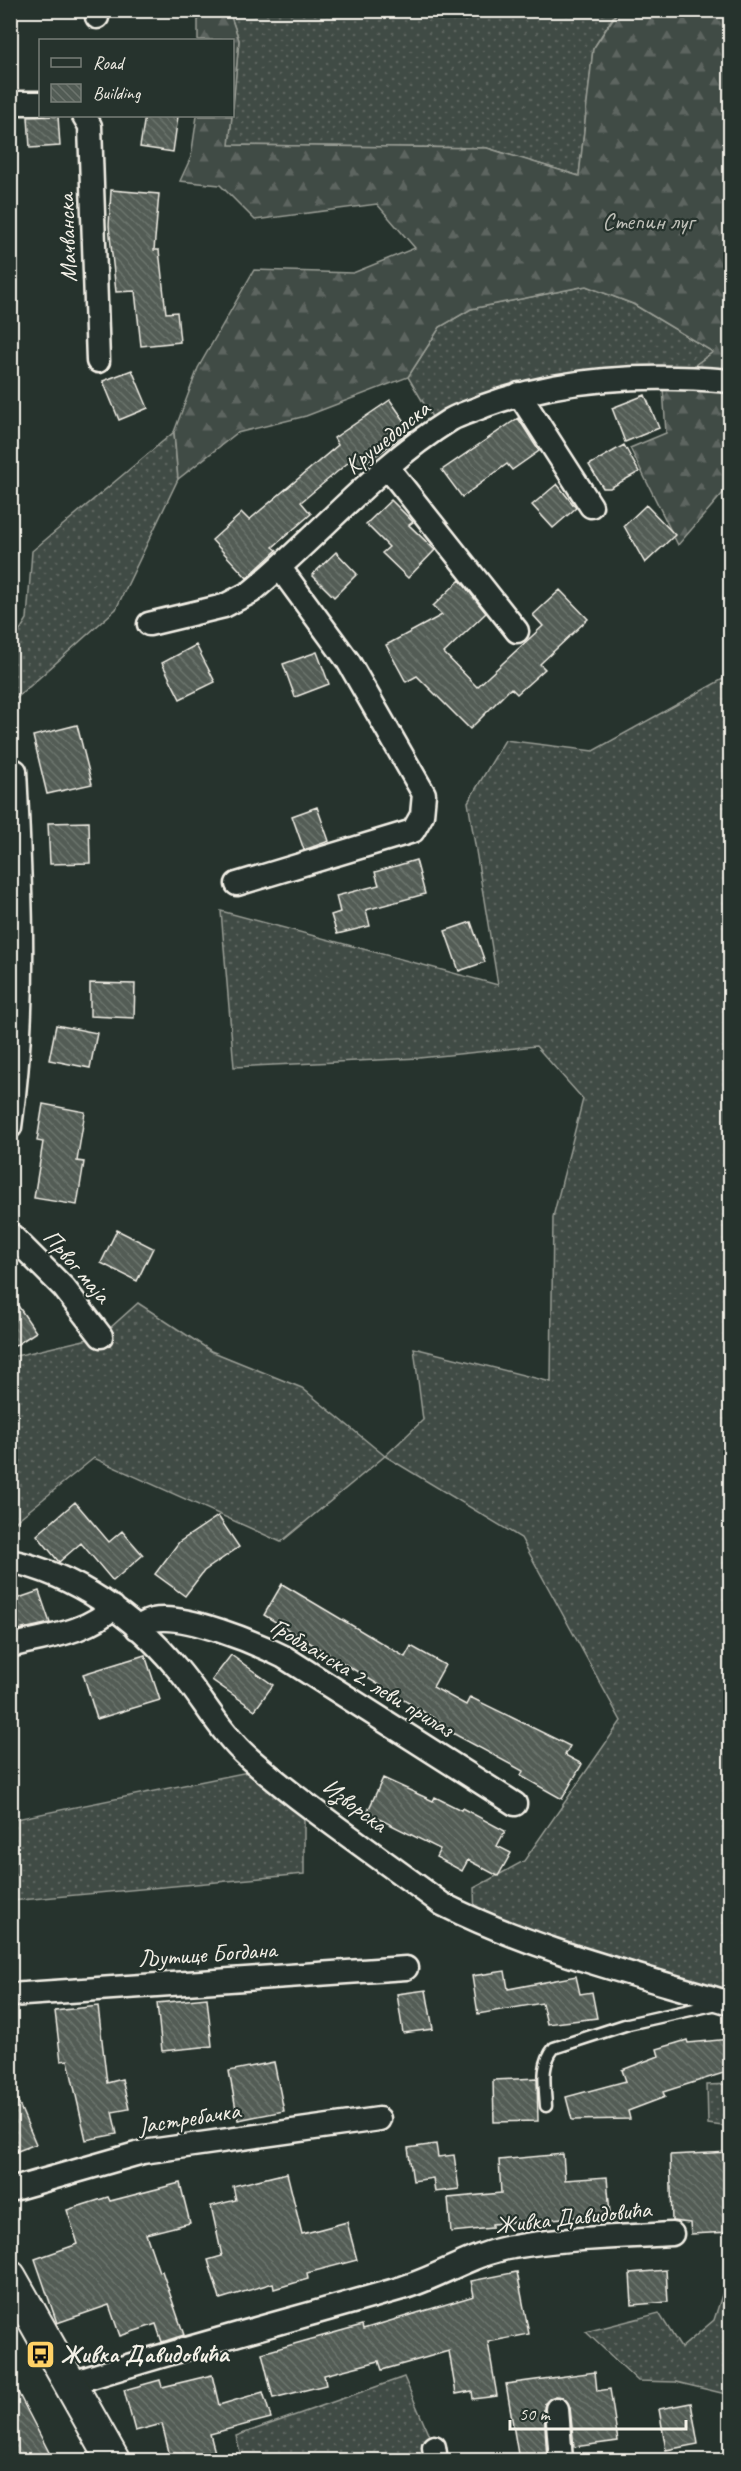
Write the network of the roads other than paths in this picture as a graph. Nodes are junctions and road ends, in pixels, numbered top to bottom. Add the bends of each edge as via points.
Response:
1 (10, 103) edge
2 (39, 103) edge
3 (85, 117) edge
4 (98, 362) dead end
5 (730, 381) edge
6 (519, 394) junction
7 (387, 468) junction
8 (591, 506) dead end
9 (280, 568) junction
10 (149, 624) dead end
11 (517, 631) dead end
12 (15, 771) dead end
13 (237, 884) dead end
14 (10, 1127) edge
15 (10, 1234) edge
16 (100, 1336) dead end
17 (10, 1561) edge
18 (113, 1607) junction
19 (136, 1628) junction
20 (10, 1646) edge
21 (515, 1804) dead end
22 (406, 1968) dead end
23 (10, 1995) edge
24 (728, 2003) edge
25 (546, 2106) dead end
26 (379, 2119) dead end
27 (10, 2190) edge
28 (672, 2234) dead end
29 (10, 2277) edge
30 (69, 2384) junction
31 (557, 2409) dead end
32 (113, 2460) edge
33 (561, 2460) edge

1 - 2 street
3 - 4 street, Мачванска via 90,126
5 - 6 street, Крушедолска via 641,377 569,384
6 - 7 street, Крушедолска via 453,418
6 - 8 street
7 - 9 street, Крушедолска
7 - 11 street
9 - 10 street, Крушедолска via 251,592 224,606
9 - 13 street via 348,661 424,794 422,815 413,831
12 - 14 street via 21,893 20,1021
15 - 16 street, Првог маја via 64,1288
17 - 18 street, Изворска via 69,1583
18 - 19 street, Изворска
18 - 20 street via 102,1618 84,1626
19 - 21 street, Гробљанска 2. леви прилаз via 155,1619 169,1620 251,1641 284,1657
19 - 24 street, Изворска via 176,1666 220,1728 249,1758 442,1904 545,1946
22 - 23 street, Љутице Богдана
24 - 25 lane, Изворска via 628,2024 554,2048 544,2066
26 - 27 street, Јастребачка via 143,2152
28 - 30 street, Живка Давидовића via 502,2249 405,2287
29 - 30 street
30 - 32 street
31 - 33 street

